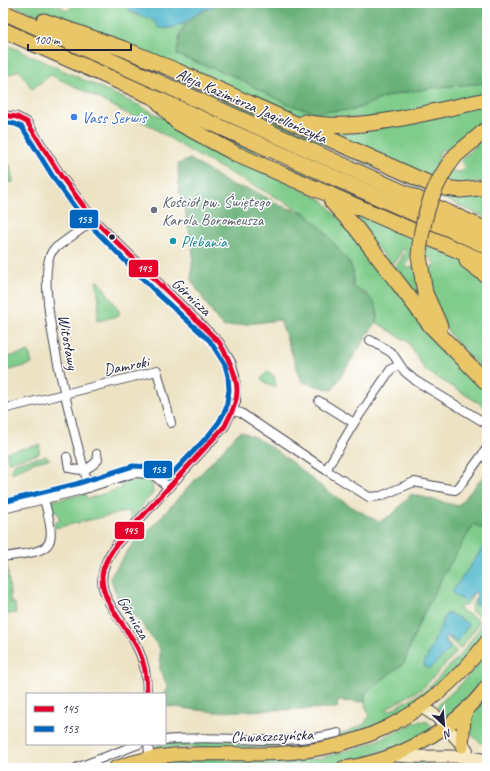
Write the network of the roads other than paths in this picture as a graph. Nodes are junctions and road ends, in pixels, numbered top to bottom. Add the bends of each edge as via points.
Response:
1 (3, 9) edge
2 (3, 12) edge
3 (3, 30) edge
4 (155, 98) junction
5 (487, 100) edge
6 (3, 115) edge
7 (276, 115) junction
8 (487, 129) edge
9 (487, 187) edge
10 (329, 194) junction
11 (459, 218) junction
12 (94, 220) junction
13 (487, 226) edge
14 (487, 230) edge
15 (487, 246) edge
16 (458, 250) junction
17 (487, 263) edge
18 (487, 276) edge
19 (370, 340) dead end
20 (450, 344) junction
21 (400, 365) junction
22 (487, 384) edge
23 (65, 393) junction
24 (319, 401) dead end
25 (3, 409) edge
26 (233, 411) junction
27 (171, 423) dead end
28 (354, 423) junction
29 (487, 424) edge
30 (487, 448) edge
31 (97, 454) dead end
32 (67, 457) dead end
33 (84, 470) junction
34 (326, 470) junction
35 (89, 488) junction
36 (169, 488) junction
37 (44, 500) junction
38 (3, 510) edge
39 (3, 557) edge
40 (487, 641) edge
41 (487, 686) edge
42 (147, 693) edge
43 (422, 707) junction
44 (468, 707) junction
45 (445, 726) junction
46 (338, 733) dead end
47 (166, 740) edge
48 (136, 745) edge
49 (148, 745) edge
50 (462, 746) junction
51 (394, 755) junction
52 (474, 757) junction
53 (487, 761) edge
54 (150, 763) edge
55 (76, 768) edge
56 (115, 768) edge
57 (343, 768) edge

1 - 7 highway via 124,49
2 - 11 highway, Aleja Kazimierza Jagiellończyka
3 - 4 highway, Aleja Kazimierza Jagiellończyka
4 - 10 highway via 177,122 198,134 238,155
4 - 15 highway, Aleja Kazimierza Jagiellończyka
5 - 7 highway via 358,125 314,124
6 - 12 street, Górnicza via 22,119 31,127 61,176
7 - 9 highway via 437,187 461,190
8 - 20 highway, bridge via 456,155 447,167 429,199 421,234 420,256 425,292
10 - 16 highway
10 - 20 highway via 332,202 356,228 431,326
11 - 13 highway
11 - 14 highway, Aleja Kazimierza Jagiellończyka
12 - 23 street, Witosławy via 54,249 47,264 53,339
12 - 26 street, Górnicza via 219,342 231,362 235,375 236,402
16 - 17 highway
16 - 18 highway via 462,258
19 - 21 street via 392,353
20 - 22 highway
21 - 28 street via 391,369
21 - 29 street via 416,381
23 - 25 street, Damroki
23 - 27 street, Damroki via 157,371
23 - 33 street, Witosławy
24 - 28 street
26 - 34 street via 241,413
26 - 36 street, Górnicza via 213,442
28 - 34 street
30 - 34 street via 455,490 414,482 381,496 369,497
31 - 33 street via 98,460 89,469
32 - 33 street via 69,468
33 - 35 street, Witosławy
35 - 36 street via 140,472 155,476
35 - 37 street
36 - 42 street, Górnicza via 116,545 105,561 102,573 105,596 142,658
37 - 38 street
37 - 39 street via 50,529 51,541 48,547
40 - 43 main road, Chwaszczyńska via 460,674
41 - 44 main road
43 - 45 main road
43 - 54 main road, Chwaszczyńska via 377,733 321,750 275,754 182,754
44 - 45 main road
44 - 50 main road via 464,717
45 - 50 main road
45 - 51 main road via 422,742
46 - 47 street via 284,741
48 - 55 street
49 - 54 street
50 - 52 main road
51 - 52 main road via 409,758
51 - 57 main road
52 - 53 main road
54 - 56 main road, Chwaszczyńska

